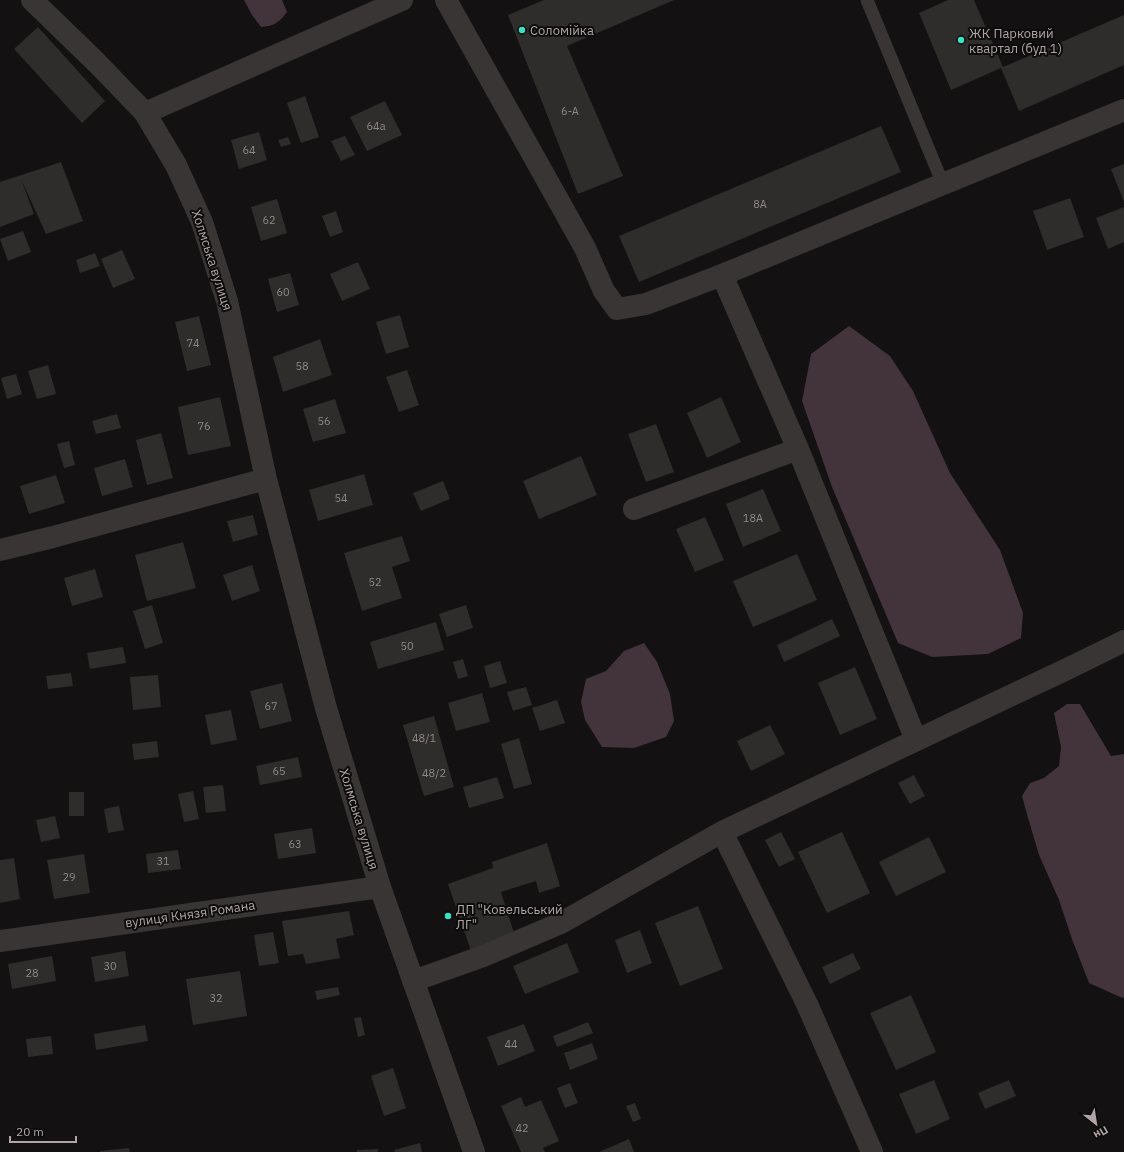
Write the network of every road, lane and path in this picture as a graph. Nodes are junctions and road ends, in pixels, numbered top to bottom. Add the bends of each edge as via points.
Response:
1 (32, 0) edge
2 (402, 0) edge
3 (446, 0) edge
4 (868, 0) edge
5 (1124, 110) edge
6 (145, 113) junction
7 (943, 184) junction
8 (722, 275) junction
9 (798, 450) junction
10 (266, 479) junction
11 (634, 508) dead end
12 (0, 550) edge
13 (1124, 641) edge
14 (916, 740) junction
15 (722, 832) junction
16 (380, 887) junction
17 (0, 940) edge
18 (413, 981) junction
19 (474, 1152) edge
20 (872, 1152) edge

1 - 6 street, Холмська вулиця
2 - 6 street
3 - 8 street via 585,248 604,291 617,309 646,304
4 - 7 lane
5 - 7 street
6 - 10 street, Холмська вулиця via 176,165 202,222 227,301
7 - 8 street
8 - 9 street
9 - 11 street
9 - 14 street
10 - 12 street
10 - 16 street, Холмська вулиця via 326,708
13 - 14 street
14 - 15 street
15 - 18 street via 561,923 481,957
15 - 20 street via 807,1004
16 - 17 street, вулиця Князя Романа
16 - 18 street, Холмська вулиця
18 - 19 street, Холмська вулиця

